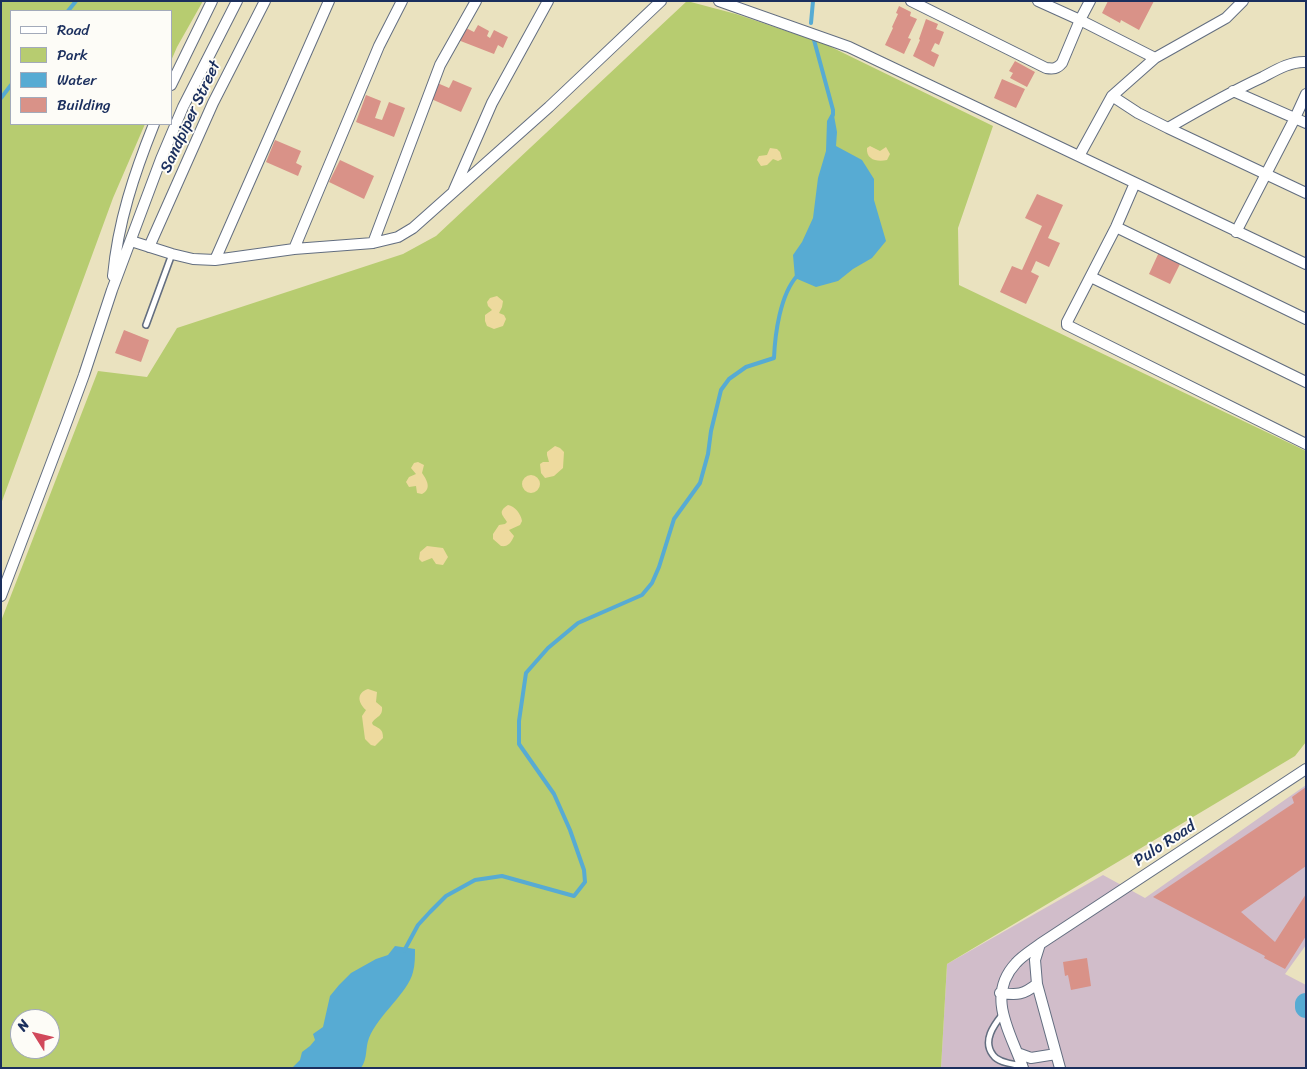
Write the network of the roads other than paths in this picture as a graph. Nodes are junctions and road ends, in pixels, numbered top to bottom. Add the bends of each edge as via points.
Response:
1 (212, 1) edge
2 (237, 1) edge
3 (264, 1) edge
4 (329, 1) edge
5 (402, 1) edge
6 (476, 1) edge
7 (548, 1) edge
8 (661, 1) edge
9 (719, 1) edge
10 (911, 1) edge
11 (1038, 1) edge
12 (1090, 1) edge
13 (1243, 1) edge
14 (1080, 20) junction
15 (1154, 58) junction
16 (1306, 62) edge
17 (172, 83) edge
18 (1233, 91) junction
19 (1306, 94) edge
20 (1112, 96) junction
21 (1296, 118) junction
22 (1306, 123) edge
23 (154, 125) edge
24 (1168, 128) junction
25 (1079, 156) junction
26 (1266, 175) junction
27 (1135, 183) junction
28 (453, 193) junction
29 (1306, 193) edge
30 (1116, 227) junction
31 (1236, 232) junction
32 (131, 241) junction
33 (373, 243) junction
34 (148, 247) junction
35 (294, 248) junction
36 (172, 254) junction
37 (215, 260) junction
38 (1306, 264) edge
39 (1091, 277) junction
40 (112, 290) junction
41 (1306, 319) edge
42 (146, 325) dead end
43 (1306, 382) edge
44 (1306, 444) edge
45 (1, 596) edge
46 (1306, 769) edge
47 (1040, 944) junction
48 (1037, 984) junction
49 (1000, 992) junction
50 (1002, 1015) junction
51 (1020, 1054) junction
52 (1056, 1054) junction
53 (1023, 1067) edge
54 (1060, 1068) edge

1 - 17 street
2 - 32 street via 183,107
3 - 34 street, Sandpiper Street via 213,102
4 - 37 street
5 - 35 street via 379,46
6 - 33 street via 440,65
7 - 28 street via 492,103
8 - 28 street
9 - 25 street via 849,47
10 - 14 street via 1050,69 1062,63
11 - 14 street
12 - 14 street
13 - 15 street via 1226,18
14 - 15 street
15 - 20 street
16 - 18 street via 1281,68
18 - 21 street
18 - 24 street
19 - 21 street
20 - 24 street
20 - 25 street
21 - 22 street
21 - 26 street
23 - 40 street via 125,206
24 - 26 street
25 - 27 street
26 - 29 street
26 - 31 street
27 - 30 street
27 - 31 street
28 - 33 street via 413,228 398,237
30 - 39 street
30 - 41 street
31 - 38 street
32 - 34 street
32 - 40 street
33 - 35 street
34 - 36 street
35 - 37 street
36 - 37 street
36 - 42 lane
39 - 43 street
39 - 44 street via 1067,322 1068,327
40 - 45 street via 84,375
46 - 47 street, Pulo Road
47 - 48 street via 1035,960
47 - 49 street, Pulo Road via 1016,963 1004,978
48 - 49 street via 1025,993
48 - 52 street
49 - 50 street
50 - 51 street
50 - 53 lane via 991,1029 989,1044 993,1055
51 - 52 street via 1031,1058
51 - 53 street
52 - 54 street

